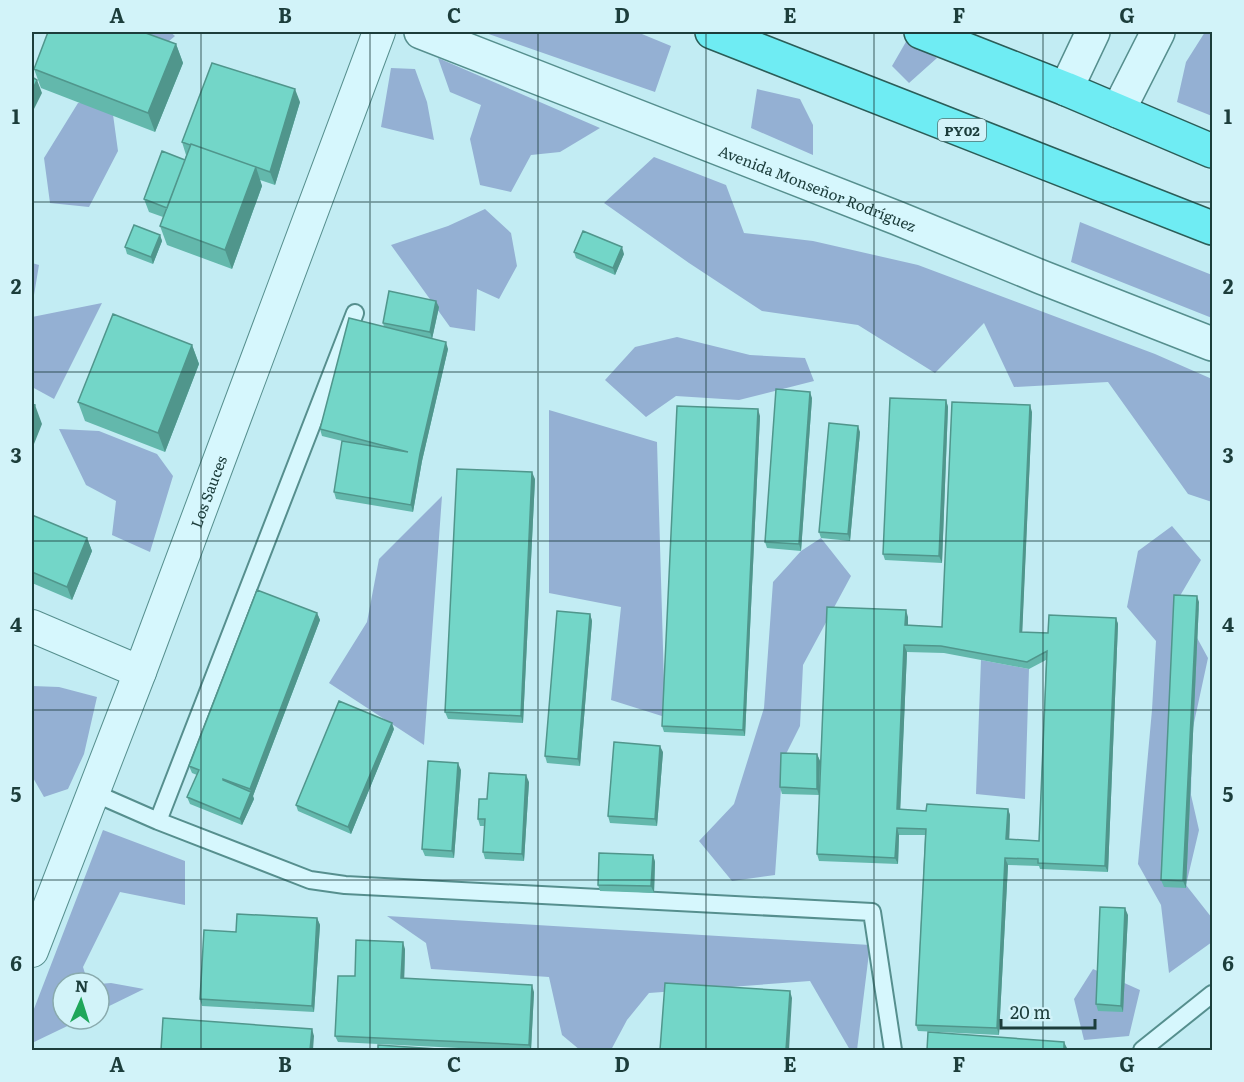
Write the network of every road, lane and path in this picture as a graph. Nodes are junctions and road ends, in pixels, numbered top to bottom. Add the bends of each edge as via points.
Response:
1 (380, 32) edge
2 (421, 32) edge
3 (712, 32) edge
4 (921, 32) edge
5 (1093, 32) edge
6 (1158, 32) edge
7 (1066, 89) junction
8 (1118, 111) junction
9 (1212, 151) edge
10 (1212, 228) edge
11 (355, 313) dead end
12 (1212, 344) edge
13 (32, 626) edge
14 (140, 672) junction
15 (94, 793) junction
16 (158, 821) junction
17 (32, 951) edge
18 (1212, 994) edge
19 (893, 1050) edge
20 (1142, 1050) edge

1 - 14 street, Los Sauces
2 - 12 street, Avenida Monseñor Rodríguez
3 - 10 highway, PY02
4 - 7 highway
5 - 7 street
6 - 8 street
7 - 8 highway
8 - 9 highway
11 - 16 lane
13 - 14 street
14 - 15 street, Los Sauces
15 - 16 lane
15 - 17 street, Los Sauces
16 - 19 lane via 310,880 345,885 872,912
18 - 20 lane

